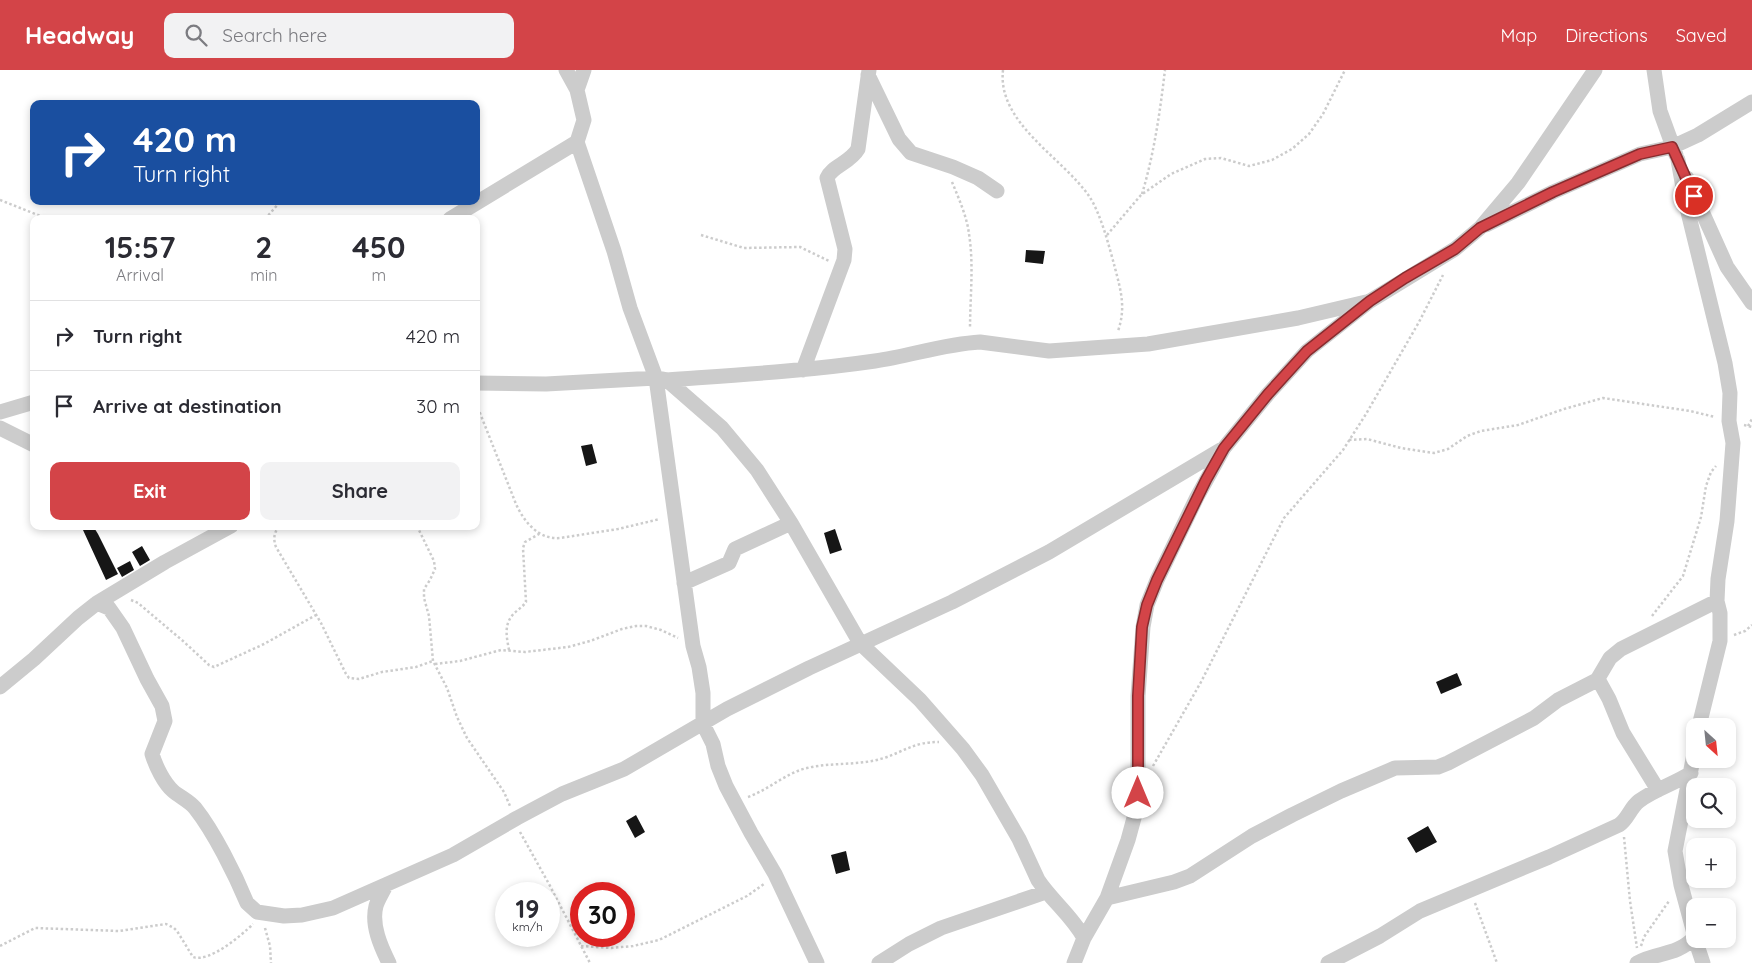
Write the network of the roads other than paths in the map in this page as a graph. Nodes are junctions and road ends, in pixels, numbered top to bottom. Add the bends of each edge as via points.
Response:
1 (566, 70) edge
2 (584, 70) edge
3 (1595, 70) edge
4 (1654, 70) edge
5 (869, 73) edge
6 (577, 90) junction
7 (1752, 102) edge
8 (578, 142) junction
9 (1675, 154) junction
10 (996, 191) dead end
11 (480, 201) edge
12 (473, 205) edge
13 (457, 215) edge
14 (1480, 228) junction
15 (1370, 301) junction
16 (1752, 303) edge
17 (803, 370) junction
18 (661, 379) junction
19 (480, 383) edge
20 (30, 403) edge
21 (0, 412) edge
22 (0, 428) edge
23 (30, 443) edge
24 (1224, 448) junction
25 (791, 522) junction
26 (224, 530) edge
27 (684, 583) junction
28 (1717, 601) junction
29 (97, 604) junction
30 (860, 643) junction
31 (1598, 678) junction
32 (0, 687) edge
33 (1701, 718) edge
34 (703, 724) junction
35 (1692, 768) edge
36 (1691, 774) junction
37 (1658, 790) junction
38 (386, 885) junction
39 (1046, 892) junction
40 (1107, 898) junction
41 (1686, 904) edge
42 (1084, 938) junction
43 (1686, 946) edge
44 (1698, 948) edge
45 (1638, 961) edge
46 (389, 963) edge
47 (817, 963) edge
48 (879, 963) edge
49 (1074, 963) edge
50 (1328, 963) edge
51 (1703, 963) edge

1 - 6 street
2 - 6 street
3 - 14 street via 1518,183
4 - 9 street via 1660,111
5 - 10 street via 899,139 910,153 978,178
5 - 17 street via 858,149 827,178 845,250
6 - 8 street via 584,120
7 - 9 street via 1698,135
8 - 11 street
8 - 18 street via 630,308
9 - 14 street via 1640,154
9 - 16 street via 1727,267
9 - 28 street via 1730,393 1732,466
12 - 13 street
14 - 15 street via 1455,249
15 - 17 street via 1298,318 1148,344 1049,351 980,342 877,361
15 - 24 street via 1307,351
17 - 18 street
18 - 19 street
18 - 25 street via 722,428 758,470
18 - 27 street
20 - 21 street
22 - 23 street
24 - 30 street via 1049,552 952,602
24 - 40 street via 1197,496 1147,605 1142,627 1138,696 1138,793 1128,840
25 - 27 street via 735,549 729,563
25 - 30 street
26 - 29 street
27 - 34 street via 703,693
28 - 31 street via 1621,649 1610,658
28 - 33 street via 1720,641
29 - 32 street
29 - 38 street via 109,608 123,628 165,713 152,754 157,767 173,791 194,806 204,821 247,903 262,916 302,915 333,908
30 - 34 street
30 - 39 street via 920,700 982,775
31 - 37 street via 1623,733
31 - 40 street via 1558,700 1534,718 1448,763 1438,767 1395,768 1252,836 1190,876
34 - 38 street via 624,769 562,794 453,855
34 - 47 street via 735,802 775,874
35 - 36 street
36 - 37 street
36 - 41 street via 1675,848
37 - 50 street via 1637,803 1619,825 1413,915
38 - 46 street via 375,907 375,918 378,938
39 - 42 street via 1077,924
39 - 48 street via 941,928
40 - 42 street
42 - 49 street
43 - 45 street
44 - 51 street

